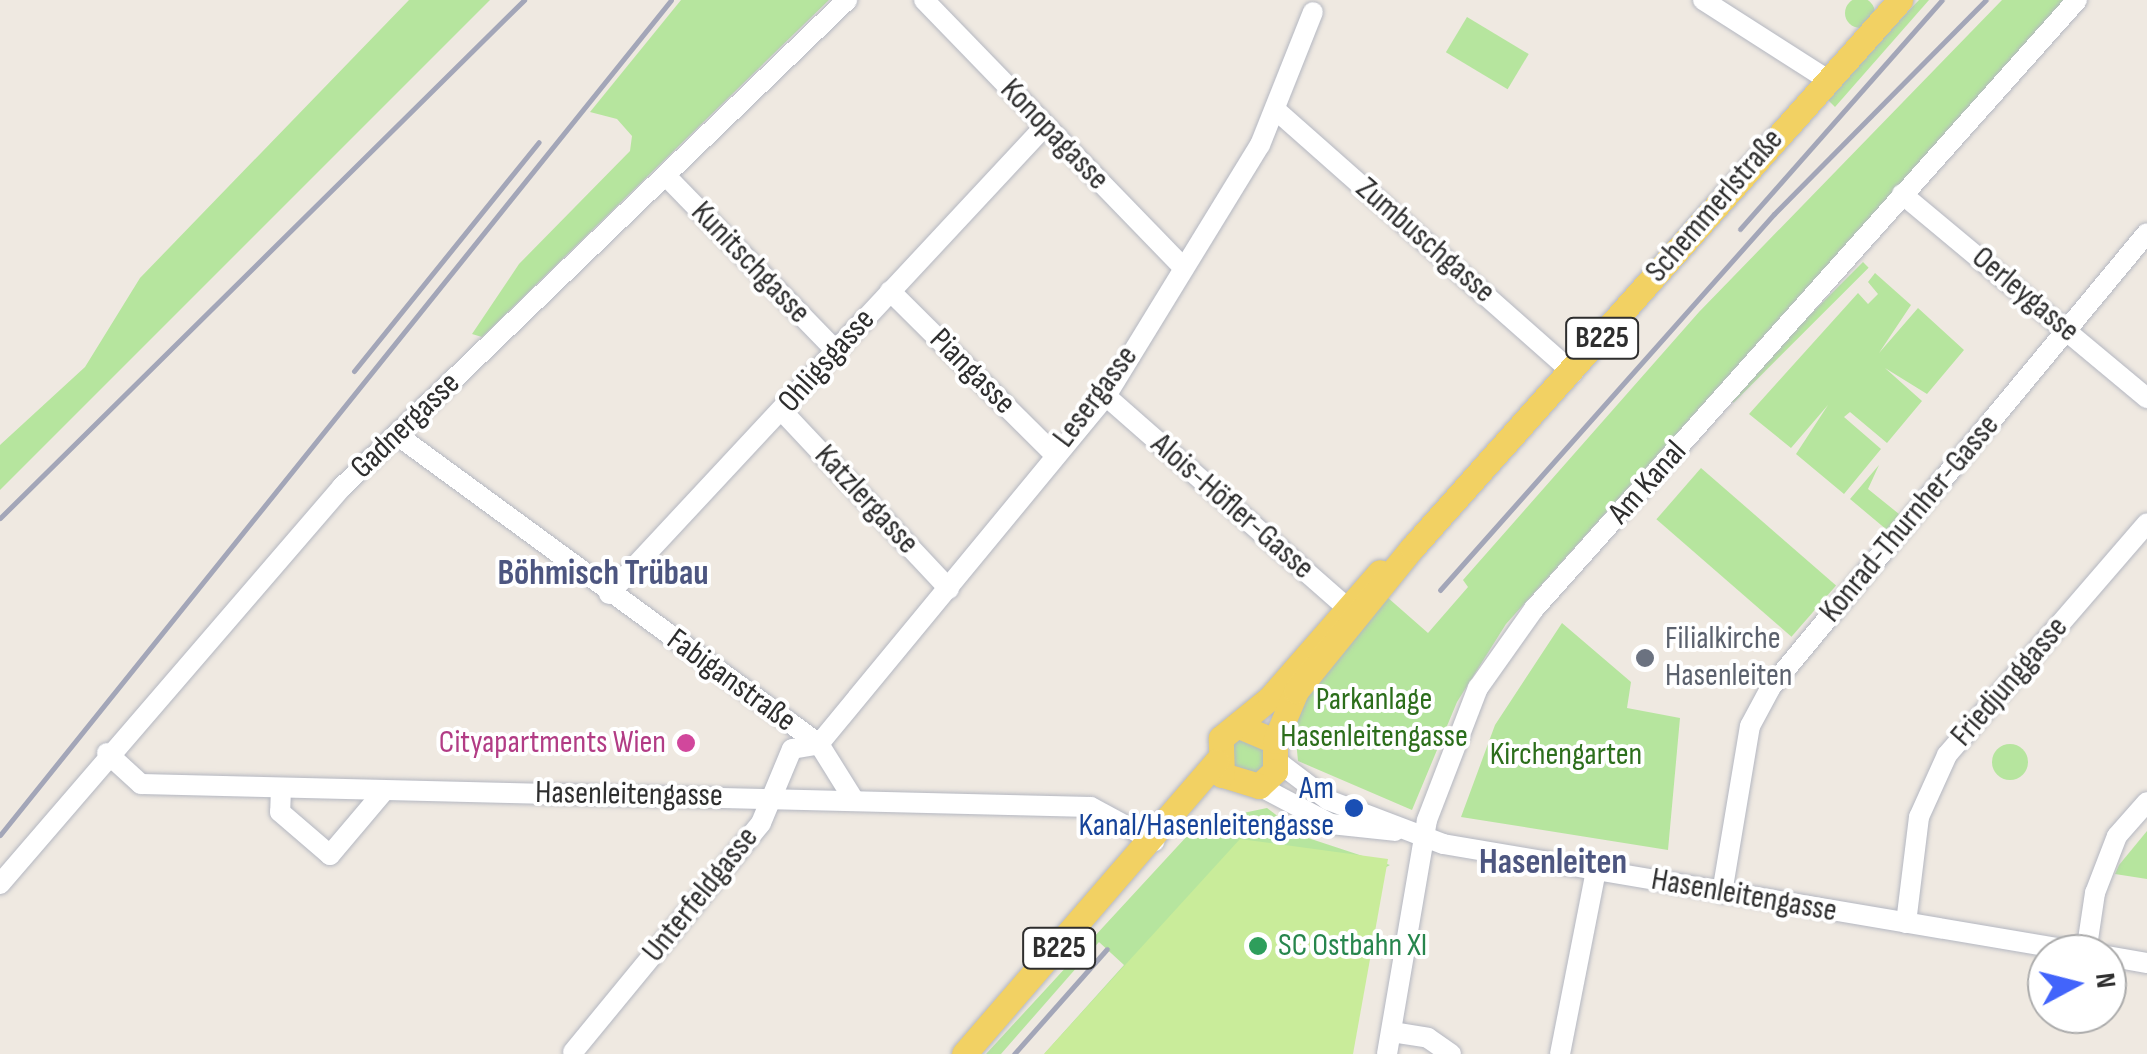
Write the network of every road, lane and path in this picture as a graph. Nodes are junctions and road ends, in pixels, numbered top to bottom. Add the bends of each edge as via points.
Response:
1 (847, 0) edge
2 (924, 0) edge
3 (1703, 0) edge
4 (1900, 0) edge
5 (2077, 0) edge
6 (1313, 12) dead end
7 (1828, 80) junction
8 (1277, 111) junction
9 (1045, 126) junction
10 (666, 176) junction
11 (1902, 194) junction
12 (2147, 234) edge
13 (1184, 268) junction
14 (890, 291) junction
15 (2068, 331) junction
16 (834, 349) junction
17 (1572, 372) junction
18 (1106, 396) junction
19 (2147, 398) edge
20 (782, 411) junction
21 (397, 435) junction
22 (1054, 454) junction
23 (2147, 523) edge
24 (949, 589) junction
25 (608, 594) junction
26 (1350, 611) junction
27 (1239, 726) junction
28 (819, 744) junction
29 (1276, 752) junction
30 (107, 754) junction
31 (1224, 773) junction
32 (1259, 786) junction
33 (280, 788) junction
34 (384, 790) junction
35 (773, 798) junction
36 (854, 800) junction
37 (2147, 802) edge
38 (1398, 831) junction
39 (1422, 839) junction
40 (1154, 842) junction
41 (1596, 871) junction
42 (0, 884) edge
43 (1722, 892) junction
44 (1906, 922) junction
45 (2094, 934) edge
46 (2027, 943) edge
47 (1392, 1032) junction
48 (573, 1052) edge
49 (964, 1054) edge
50 (1387, 1054) edge
51 (1451, 1054) edge
52 (1560, 1054) edge

1 - 10 street, Gadnergasse
2 - 9 street, Konopagasse
3 - 7 street
4 - 7 main road, Schemmerlstraße / B225
5 - 11 street, Am Kanal
6 - 8 street, Lesergasse
7 - 17 main road, Schemmerlstraße / B225
8 - 13 street, Lesergasse
8 - 17 street, Zumbuschgasse
9 - 13 street, Konopagasse
9 - 14 street, Ohligsgasse
10 - 16 street, Kunitschgasse
10 - 21 street, Gadnergasse
11 - 15 street, Oerleygasse
11 - 39 street, Am Kanal via 1510,641 1456,732
12 - 15 street, Konrad-Thurnher-Gasse
13 - 18 street, Lesergasse
14 - 16 street, Ohligsgasse
14 - 22 street, Piangasse
15 - 19 street, Oerleygasse
15 - 43 street, Konrad-Thurnher-Gasse via 1771,687 1750,726
16 - 20 street, Ohligsgasse
17 - 26 main road, Schemmerlstraße / B225
18 - 22 street, Lesergasse
18 - 26 street, Alois-Höfler-Gasse
20 - 24 street, Katzlergasse
20 - 25 street, Ohligsgasse
21 - 25 street, Fabiganstraße
21 - 30 street, Gadnergasse
22 - 24 street, Lesergasse
23 - 44 street, Friedjunggasse via 1947,755 1919,818
24 - 28 street, Lesergasse
25 - 28 street, Fabiganstraße
26 - 27 main road, Schemmerlstraße / B225
26 - 29 main road, Schemmerlstraße / B225 via 1296,691
27 - 29 main road
27 - 31 main road, B225 via 1221,738
28 - 35 street, Unterfeldgasse via 792,748
28 - 36 street, Fabiganstraße
29 - 32 main road, B225
29 - 38 street, Hasenleitengasse via 1312,791
30 - 33 street, Hasenleitengasse via 141,784
30 - 42 street, Gadnergasse
31 - 32 main road
31 - 40 main road, B225
32 - 38 street, Hasenleitengasse via 1331,824
33 - 34 street, Hasenleitengasse
33 - 34 street via 280,812 330,855
34 - 35 street, Hasenleitengasse
35 - 36 street, Hasenleitengasse
35 - 48 street, Unterfeldgasse
36 - 40 street, Hasenleitengasse via 1091,807
37 - 45 street via 2117,836
38 - 39 street, Hasenleitengasse
39 - 41 street, Hasenleitengasse
39 - 47 street, Am Kanal
40 - 49 main road, B225
41 - 43 street, Hasenleitengasse
41 - 52 street
43 - 44 street, Hasenleitengasse
44 - 46 street, Hasenleitengasse
47 - 50 street, Am Kanal
47 - 51 street via 1428,1038

